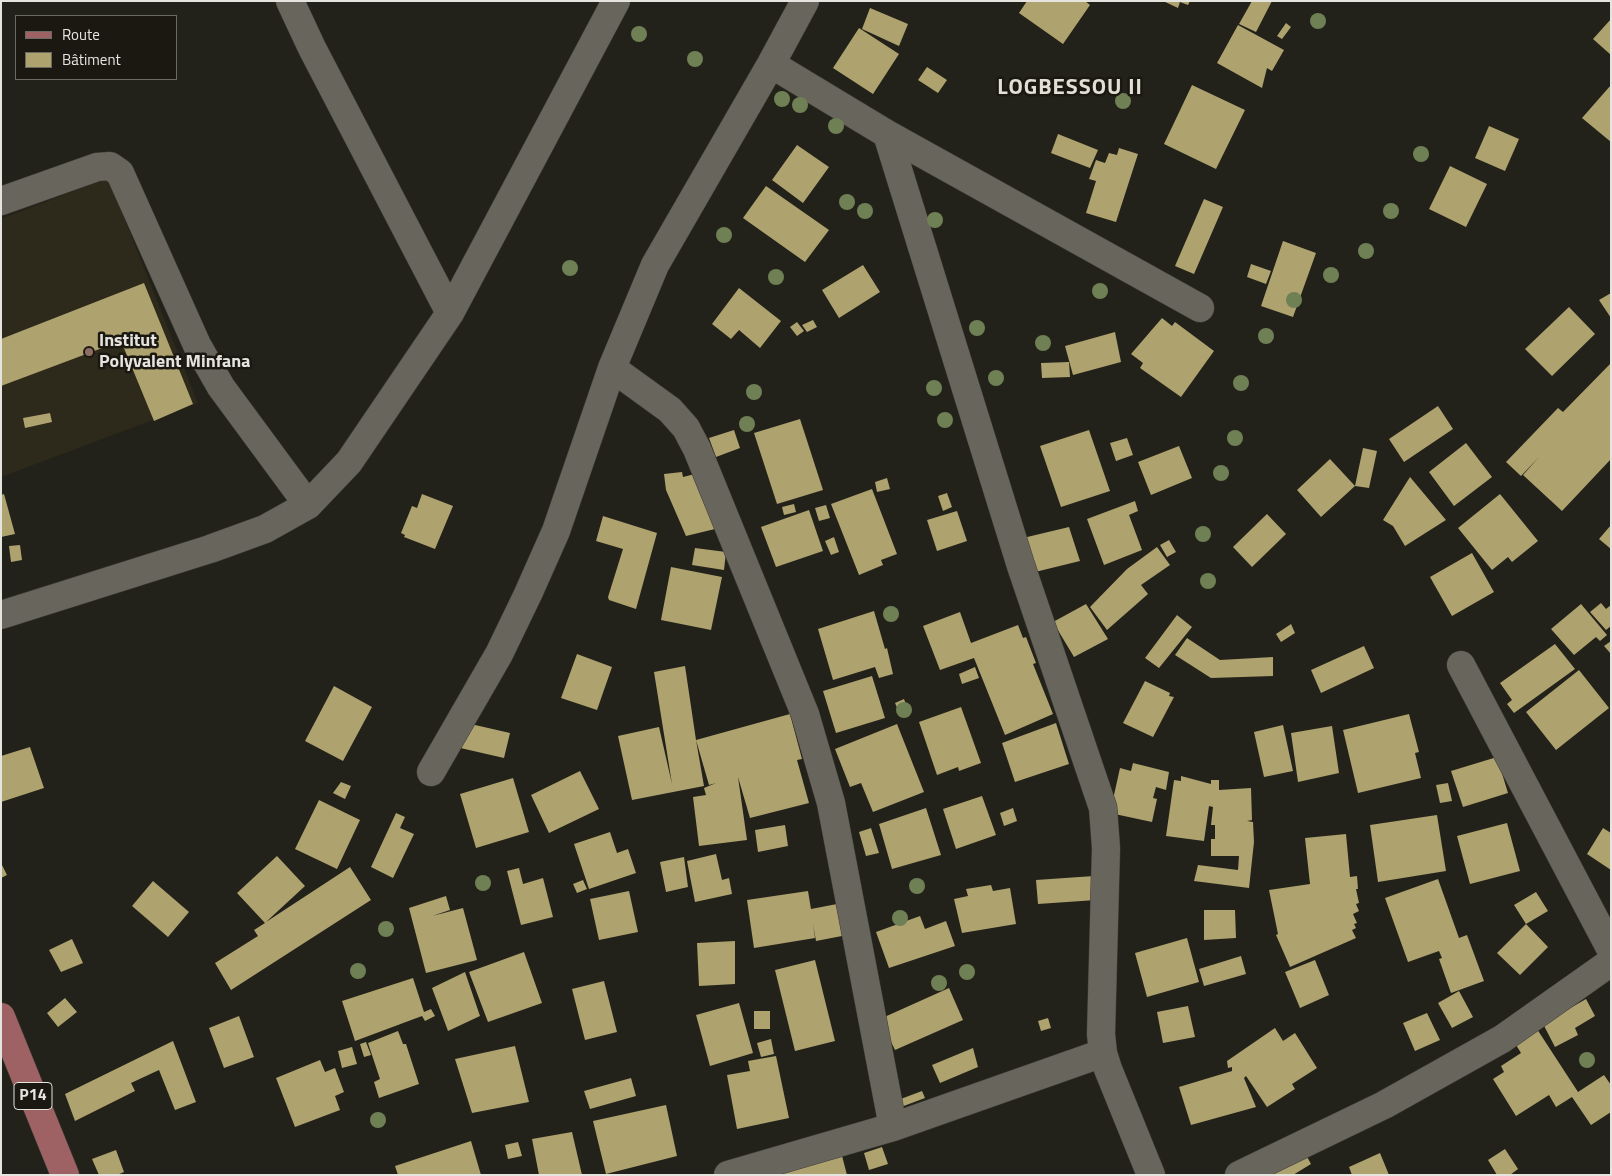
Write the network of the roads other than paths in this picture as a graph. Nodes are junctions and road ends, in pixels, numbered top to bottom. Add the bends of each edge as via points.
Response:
1 (290, 1) edge
2 (616, 1) edge
3 (805, 1) edge
4 (771, 64) junction
5 (886, 134) junction
6 (1, 201) edge
7 (1200, 308) dead end
8 (450, 314) junction
9 (612, 368) junction
10 (308, 505) junction
11 (1, 615) edge
12 (1461, 665) dead end
13 (431, 772) dead end
14 (1611, 950) edge
15 (1611, 962) edge
16 (1, 1017) edge
17 (1103, 1053) junction
18 (893, 1126) junction
19 (1244, 1174) edge
20 (65, 1175) edge
21 (728, 1175) edge
22 (1151, 1175) edge

1 - 8 street
2 - 8 street
3 - 4 street
4 - 5 street
4 - 9 street via 655,265
5 - 7 street
5 - 17 street via 1021,566 1103,808 1106,848
6 - 10 street via 97,167 110,166 120,173 197,345 221,387
8 - 10 street via 349,462
9 - 13 street via 556,531 528,594 499,654
9 - 18 street via 670,410 686,428 705,466 805,714 831,803
10 - 11 street via 265,529 210,549
12 - 14 street
15 - 19 street via 1502,1039 1384,1105
16 - 20 main road, P14
17 - 18 street
17 - 22 street
18 - 21 street

